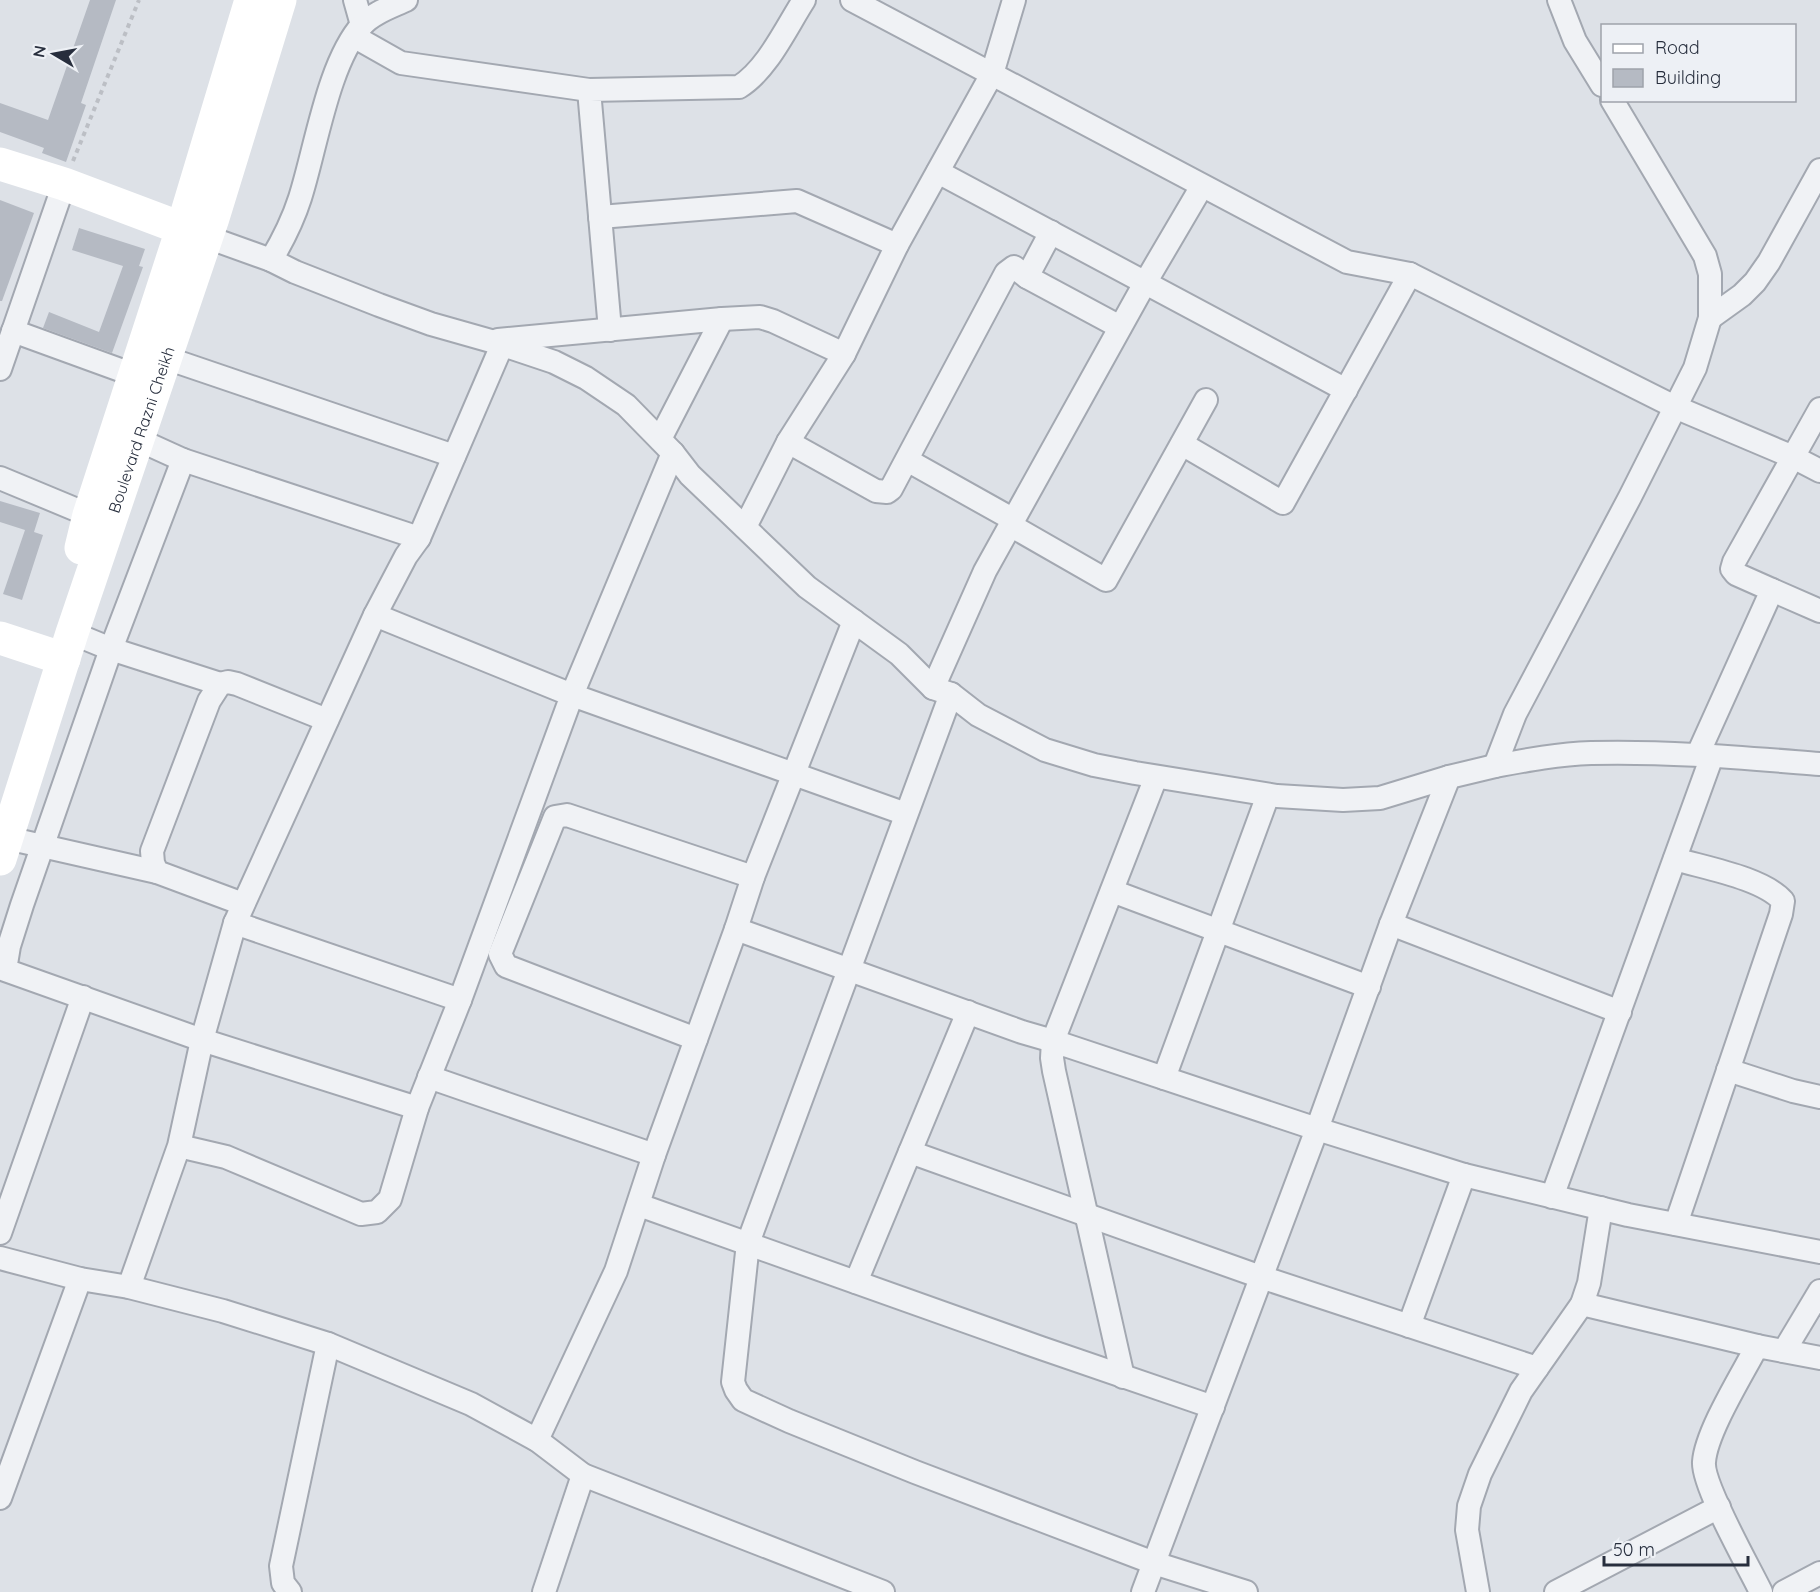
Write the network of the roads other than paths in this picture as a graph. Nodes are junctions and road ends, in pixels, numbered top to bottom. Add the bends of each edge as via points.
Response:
1 (251, 0) edge
2 (280, 0) edge
3 (355, 0) edge
4 (406, 0) edge
5 (804, 0) edge
6 (852, 0) edge
7 (1014, 0) edge
8 (1559, 0) edge
9 (358, 31) junction
10 (992, 74) junction
11 (1601, 83) edge
12 (589, 90) junction
13 (1613, 102) edge
14 (0, 164) edge
15 (1820, 170) edge
16 (938, 172) junction
17 (64, 184) junction
18 (1202, 186) junction
19 (600, 217) junction
20 (1051, 232) junction
21 (195, 233) junction
22 (897, 245) junction
23 (271, 260) junction
24 (1410, 274) junction
25 (1027, 277) junction
26 (1145, 283) junction
27 (1710, 318) junction
28 (722, 319) junction
29 (1120, 327) junction
30 (610, 330) junction
31 (14, 331) junction
32 (496, 343) junction
33 (843, 354) junction
34 (2, 357) edge
35 (166, 358) junction
36 (134, 375) junction
37 (1346, 390) junction
38 (1206, 400) dead end
39 (1675, 407) junction
40 (1820, 409) edge
41 (139, 440) junction
42 (788, 442) junction
43 (1182, 444) junction
44 (667, 446) junction
45 (454, 456) junction
46 (1793, 457) junction
47 (183, 460) junction
48 (907, 460) junction
49 (1820, 471) edge
50 (0, 478) edge
51 (88, 515) junction
52 (1012, 522) junction
53 (745, 527) junction
54 (419, 538) junction
55 (1772, 590) junction
56 (1820, 611) edge
57 (375, 615) junction
58 (854, 621) junction
59 (0, 638) edge
60 (61, 648) junction
61 (111, 649) junction
62 (220, 684) junction
63 (942, 691) junction
64 (572, 695) junction
65 (327, 720) junction
66 (1705, 755) junction
67 (1820, 764) edge
68 (1495, 766) junction
69 (795, 775) junction
70 (1156, 777) junction
71 (1449, 777) junction
72 (0, 791) edge
73 (1268, 795) junction
74 (906, 814) junction
75 (42, 846) junction
76 (3, 849) edge
77 (1675, 859) junction
78 (158, 872) junction
79 (753, 876) junction
80 (1112, 891) junction
81 (239, 913) junction
82 (1391, 924) junction
83 (736, 929) junction
84 (1218, 930) junction
85 (849, 969) junction
86 (3, 978) edge
87 (1369, 987) junction
88 (83, 997) junction
89 (460, 1000) junction
90 (968, 1012) junction
91 (1620, 1012) junction
92 (696, 1039) junction
93 (202, 1040) junction
94 (1053, 1041) junction
95 (1728, 1070) junction
96 (429, 1077) junction
97 (1164, 1078) junction
98 (1820, 1097) edge
99 (417, 1108) junction
100 (1317, 1129) junction
101 (178, 1146) junction
102 (910, 1152) junction
103 (654, 1155) junction
104 (1464, 1175) junction
105 (1552, 1197) junction
106 (639, 1204) junction
107 (1601, 1208) junction
108 (1086, 1214) junction
109 (1677, 1224) junction
110 (0, 1233) edge
111 (748, 1243) junction
112 (1820, 1252) edge
113 (0, 1258) edge
114 (1261, 1277) junction
115 (80, 1279) junction
116 (856, 1282) junction
117 (129, 1287) junction
118 (1820, 1291) edge
119 (1582, 1304) junction
120 (1409, 1326) junction
121 (328, 1344) junction
122 (1757, 1346) junction
123 (1784, 1351) junction
124 (1820, 1359) edge
125 (1537, 1368) junction
126 (1123, 1377) junction
127 (1212, 1407) junction
128 (537, 1440) junction
129 (583, 1475) junction
130 (0, 1498) edge
131 (1719, 1507) junction
132 (1154, 1563) junction
133 (1820, 1573) edge
134 (290, 1592) edge
135 (544, 1592) edge
136 (883, 1592) edge
137 (1143, 1592) edge
138 (1246, 1592) edge
139 (1478, 1592) edge
140 (1556, 1592) edge
141 (1761, 1592) edge
142 (1784, 1592) edge

1 - 21 main road, Boulevard Razni Cheikh
2 - 21 main road, Boulevard Razni Cheikh
3 - 9 street
4 - 9 street via 378,13
5 - 12 street via 759,70 739,87
6 - 10 street
7 - 10 street
8 - 11 street via 1575,41
9 - 12 street via 400,63
9 - 23 street via 333,81 295,214
10 - 16 street
10 - 18 street
12 - 19 street
13 - 27 street via 1705,256 1710,274
14 - 17 main road
15 - 27 street via 1755,282
16 - 20 street
16 - 22 street
17 - 21 main road
17 - 31 street
18 - 24 street via 1347,262
18 - 26 street
19 - 22 street via 797,201
19 - 30 street
20 - 25 street
20 - 26 street
21 - 23 street
21 - 35 main road, Boulevard Razni Cheikh
21 - 36 main road, Boulevard Razni Cheikh
22 - 33 street
23 - 32 street via 379,305
24 - 37 street
24 - 39 street
25 - 29 street
25 - 48 street via 1014,267 1006,273
26 - 29 street
26 - 37 street
27 - 39 street via 1695,368
28 - 30 street
28 - 33 street via 760,317
28 - 44 street
29 - 52 street
30 - 32 street
31 - 34 street
31 - 36 street
32 - 44 street via 554,362 586,378 626,405
32 - 45 street
33 - 42 street
35 - 41 main road, Boulevard Razni Cheikh
35 - 45 street
36 - 51 main road, Boulevard Razni Cheikh
37 - 43 street via 1283,503
38 - 43 street
39 - 46 street
39 - 68 street via 1515,714
40 - 46 street
41 - 47 street
41 - 60 main road, Boulevard Razni Cheikh
42 - 48 street via 883,493 891,489
42 - 53 street
43 - 52 street via 1106,580
44 - 53 street via 690,475
44 - 64 street
45 - 54 street
46 - 49 street
46 - 55 street via 1732,569
47 - 54 street
47 - 61 street
48 - 52 street
50 - 51 street
51 - 60 main road, Boulevard Razni Cheikh
52 - 63 street via 985,571
53 - 58 street via 807,587
54 - 57 street
55 - 56 street
55 - 66 street
57 - 64 street
57 - 65 street
58 - 63 street
58 - 69 street
59 - 60 main road
60 - 61 street
60 - 72 main road, Boulevard Razni Cheikh
60 - 76 main road, Boulevard Razni Cheikh
61 - 62 street
61 - 75 street
62 - 65 street via 237,684
62 - 78 street via 209,701 152,851
63 - 70 street via 1045,750
63 - 74 street
64 - 69 street
64 - 89 street
65 - 81 street
66 - 67 street
66 - 68 street via 1589,753
66 - 77 street
68 - 71 street
69 - 74 street
69 - 79 street
70 - 73 street
70 - 80 street
71 - 73 street via 1380,798
71 - 82 street
73 - 84 street
74 - 85 street
75 - 76 street
75 - 78 street
75 - 86 street via 16,923
77 - 91 street
77 - 95 street via 1759,884 1783,901
78 - 81 street
79 - 83 street
79 - 92 street via 567,815 555,817 500,954 506,966
80 - 84 street
80 - 94 street
81 - 89 street
81 - 93 street
82 - 87 street
82 - 91 street
83 - 85 street
83 - 92 street
84 - 87 street
84 - 97 street
85 - 90 street
85 - 111 street
86 - 88 street
87 - 100 street
88 - 93 street
88 - 110 street
89 - 96 street
90 - 94 street
90 - 102 street
91 - 105 street
92 - 103 street
93 - 99 street
93 - 101 street
94 - 97 street
94 - 108 street via 1052,1058
95 - 98 street
95 - 109 street
96 - 99 street
96 - 103 street
97 - 100 street
99 - 101 street via 390,1199 377,1212 361,1214 226,1157
100 - 104 street
100 - 114 street
101 - 117 street
102 - 108 street
102 - 116 street
103 - 106 street
104 - 105 street
104 - 120 street
105 - 107 street
106 - 111 street
106 - 128 street via 616,1271
107 - 109 street
107 - 119 street
108 - 114 street
108 - 126 street
109 - 112 street
111 - 116 street
111 - 132 street via 733,1382 743,1400 915,1472
113 - 115 street
114 - 120 street
114 - 127 street
115 - 117 street
115 - 130 street
116 - 126 street
117 - 121 street
118 - 123 street
119 - 122 street
119 - 125 street
120 - 125 street
121 - 128 street via 471,1404
121 - 134 street via 281,1566 283,1582
122 - 123 street
122 - 131 street via 1711,1435 1703,1463
123 - 124 street
125 - 139 street via 1521,1391 1480,1474 1469,1506 1467,1530
126 - 127 street
127 - 132 street
128 - 129 street
129 - 135 street
129 - 136 street
131 - 140 street
131 - 141 street
132 - 137 street
132 - 138 street
133 - 142 street

